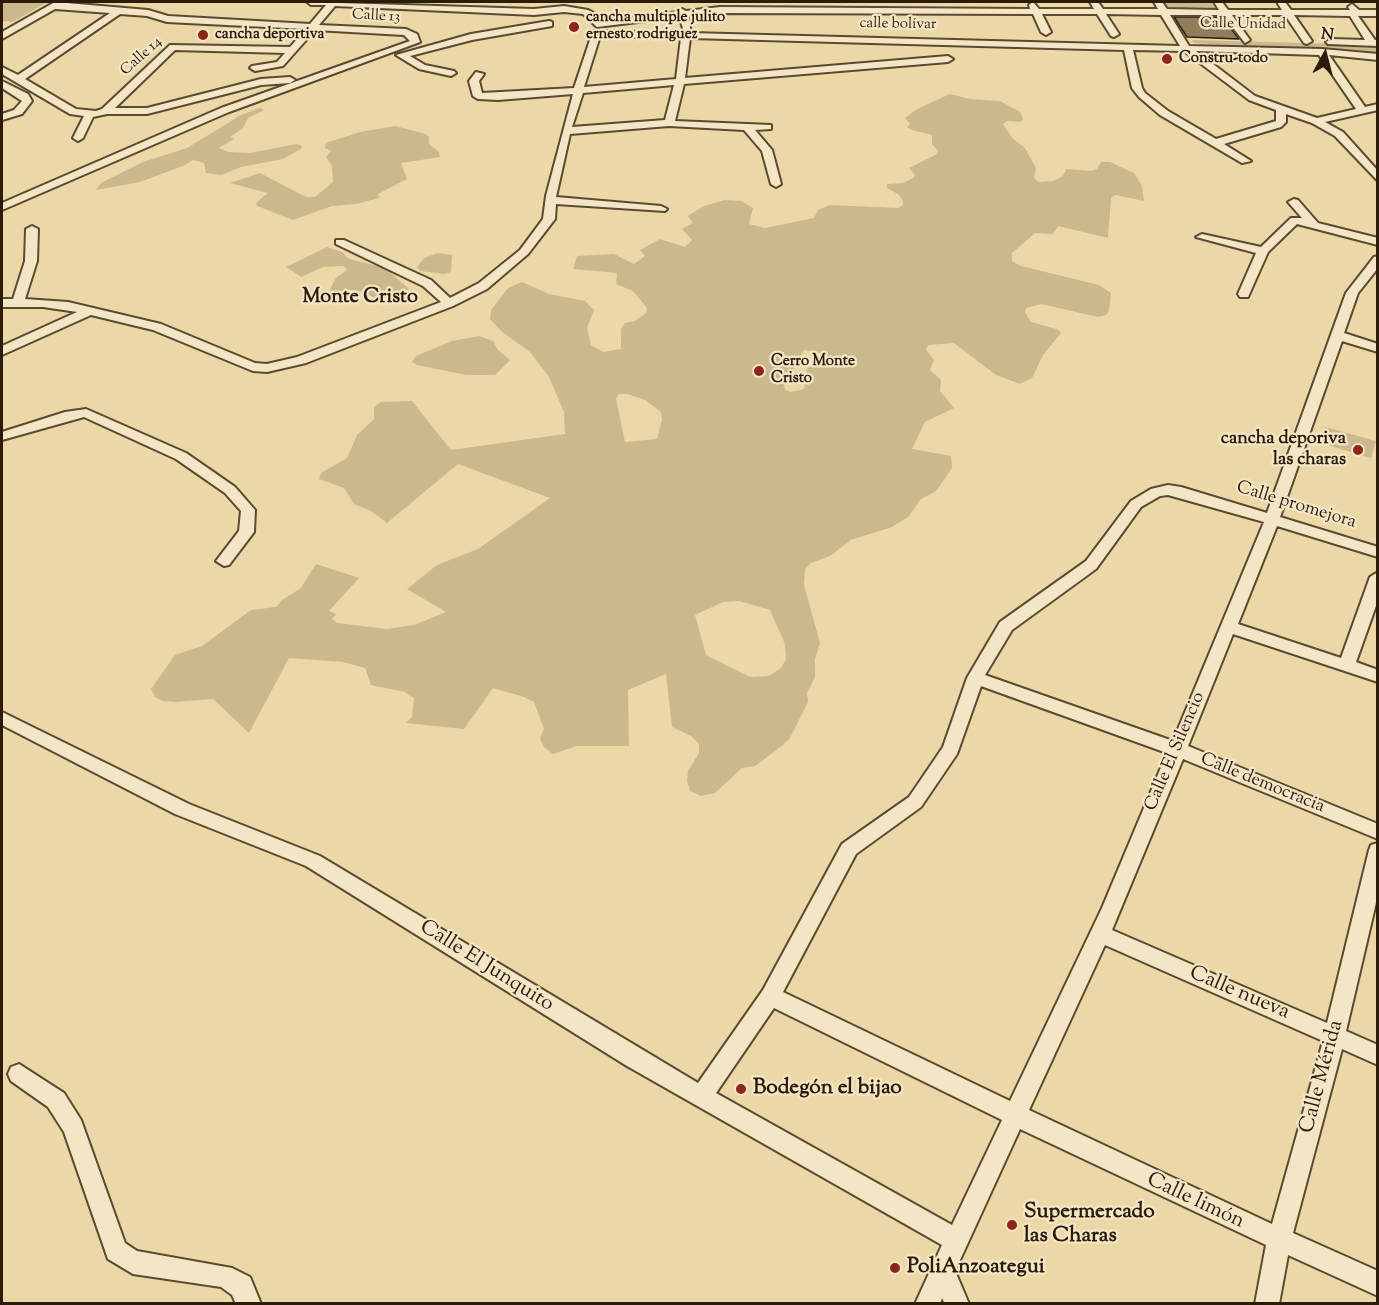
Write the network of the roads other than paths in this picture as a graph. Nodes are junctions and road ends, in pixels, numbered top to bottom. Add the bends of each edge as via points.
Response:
1 (311, 2) edge
2 (333, 2) edge
3 (1030, 2) edge
4 (1094, 2) edge
5 (1158, 2) edge
6 (1218, 2) edge
7 (1281, 2) edge
8 (1348, 2) edge
9 (56, 4) edge
10 (555, 5) edge
11 (118, 11) junction
12 (682, 12) junction
13 (1036, 13) junction
14 (1100, 13) junction
15 (1166, 13) junction
16 (1290, 13) junction
17 (1356, 13) junction
18 (1377, 13) edge
19 (1226, 14) junction
20 (2, 23) edge
21 (725, 23) junction
22 (22, 24) junction
23 (549, 24) dead end
24 (784, 25) junction
25 (848, 25) junction
26 (312, 27) junction
27 (597, 28) junction
28 (608, 28) junction
29 (1046, 32) dead end
30 (1114, 34) dead end
31 (2, 36) edge
32 (686, 37) junction
33 (1180, 38) junction
34 (1245, 40) junction
35 (1307, 41) junction
36 (1375, 43) edge
37 (1128, 47) junction
38 (1186, 48) junction
39 (293, 50) junction
40 (879, 52) junction
41 (1322, 52) junction
42 (401, 56) junction
43 (1377, 57) edge
44 (948, 59) dead end
45 (255, 68) dead end
46 (345, 68) junction
47 (2, 70) edge
48 (451, 73) dead end
49 (479, 74) dead end
50 (18, 80) junction
51 (680, 82) junction
52 (296, 83) junction
53 (2, 84) edge
54 (578, 91) junction
55 (1377, 107) edge
56 (1361, 109) junction
57 (1281, 110) junction
58 (106, 111) junction
59 (89, 115) junction
60 (2, 117) edge
61 (1316, 121) junction
62 (669, 123) junction
63 (747, 127) junction
64 (767, 127) dead end
65 (566, 131) junction
66 (78, 138) dead end
67 (1214, 143) junction
68 (1246, 161) dead end
69 (1377, 178) edge
70 (776, 184) dead end
71 (551, 200) junction
72 (1294, 202) dead end
73 (2, 207) edge
74 (661, 209) dead end
75 (1313, 224) junction
76 (32, 228) dead end
77 (1202, 237) dead end
78 (340, 242) dead end
79 (1377, 242) edge
80 (1263, 251) junction
81 (1377, 259) edge
82 (1244, 294) dead end
83 (18, 302) junction
84 (2, 303) edge
85 (449, 303) junction
86 (87, 312) junction
87 (1336, 334) junction
88 (1377, 348) edge
89 (2, 351) edge
90 (2, 436) edge
91 (1272, 519) junction
92 (1377, 552) edge
93 (224, 561) dead end
94 (1377, 577) edge
95 (1228, 627) junction
96 (1346, 666) junction
97 (1377, 676) edge
98 (975, 678) junction
99 (2, 718) edge
100 (1177, 749) junction
101 (1377, 832) edge
102 (1377, 850) edge
103 (1099, 934) junction
104 (770, 996) junction
105 (1335, 1034) junction
106 (1377, 1055) edge
107 (20, 1074) dead end
108 (701, 1096) junction
109 (1015, 1115) junction
110 (958, 1241) junction
111 (1279, 1241) junction
112 (943, 1271) junction
113 (1377, 1284) edge
114 (249, 1304) edge
115 (927, 1304) edge
116 (957, 1304) edge
117 (1267, 1304) edge

1 - 2 street
2 - 10 street via 534,12
2 - 26 street
3 - 13 street
4 - 14 street
5 - 15 street
6 - 19 street
7 - 16 street
8 - 17 street
9 - 11 street, Calle 13
9 - 22 street
10 - 27 street via 585,12 594,18
10 - 28 street via 589,8 602,15
11 - 26 street, Calle 13 via 167,19
11 - 50 street
12 - 21 street
12 - 28 street
12 - 32 street
13 - 14 street
13 - 25 street via 908,15
13 - 29 street
14 - 15 street
14 - 30 street
15 - 19 street
15 - 33 street
16 - 17 street
16 - 19 street
16 - 35 street
17 - 18 street
17 - 36 street via 1353,14
19 - 34 street
20 - 22 street
21 - 24 street, calle bolívar
21 - 24 street
21 - 32 street, calle bolívar
22 - 31 street
23 - 42 street via 471,37
24 - 25 street, calle bolívar
24 - 25 street
25 - 40 street, calle bolívar
26 - 39 street
26 - 46 street, Calle 13 via 412,34 415,42 410,46
27 - 28 street
27 - 54 street
28 - 32 street, calle bolívar
32 - 51 street
33 - 34 street, Calle Unidad
33 - 38 street
34 - 35 street, Calle Unidad
35 - 36 street, Calle Unidad
37 - 38 street, calle bolívar
37 - 40 street, calle bolívar via 911,36
37 - 67 street via 1137,88 1164,113
38 - 41 street, calle bolívar
38 - 57 street via 1252,98
39 - 45 street via 280,64
39 - 58 street, Calle 14 via 172,47
40 - 44 street
40 - 51 street
41 - 43 street, calle bolívar
41 - 56 street
42 - 46 street
42 - 48 street via 422,67
46 - 52 street
47 - 50 street
49 - 54 street via 474,81 481,97
50 - 59 street via 74,112
51 - 54 street
51 - 62 street
52 - 58 street via 275,79 158,109
52 - 73 street via 202,119
53 - 60 street via 25,96 27,101 18,112
54 - 65 street
55 - 56 street
56 - 61 street
57 - 61 street
57 - 67 street via 1281,122 1277,125
58 - 59 street
59 - 66 street
61 - 69 street via 1339,134
62 - 63 street
62 - 65 street
63 - 64 street
63 - 70 street via 767,150
65 - 71 street
67 - 68 street
71 - 74 street
71 - 85 street via 549,219 525,252 483,286
72 - 75 street
75 - 79 street
75 - 80 street via 1294,220
76 - 83 street via 31,261
77 - 80 street
78 - 85 street via 427,283
80 - 82 street
81 - 87 street, Calle El Silencio via 1352,293
83 - 84 street
83 - 86 street via 68,306
85 - 86 street via 301,360 267,369 253,367 157,327
86 - 89 street
87 - 88 street
87 - 91 street, Calle El Silencio
90 - 93 street via 41,422 86,413 181,456 230,490 248,510 246,531
91 - 92 street, Calle promejora
91 - 95 street, Calle El Silencio
91 - 98 street, Calle promejora via 1168,490 1156,492 1136,504 1091,565 1006,626
94 - 96 street
95 - 96 street
95 - 100 street, Calle El Silencio
96 - 97 street
98 - 100 street, Calle democracia
98 - 104 street via 951,749 915,802 849,849
99 - 108 street, Calle El Junquito via 182,809 313,861
100 - 101 street, Calle democracia
100 - 103 street, Calle El Silencio
102 - 105 street, Calle Mérida
103 - 105 street, Calle nueva
103 - 109 street, Calle El Silencio
104 - 108 street
104 - 109 street, Calle limón
105 - 106 street, Calle nueva
105 - 111 street, Calle Mérida
107 - 114 street via 56,1100 74,1126 117,1251 133,1262 224,1276 241,1287
108 - 110 street, Calle El Junquito
109 - 110 street, Calle El Silencio
109 - 111 street, Calle limón
110 - 112 street
111 - 113 street, Calle limón
111 - 117 street, Calle Mérida
112 - 115 street
112 - 116 street

